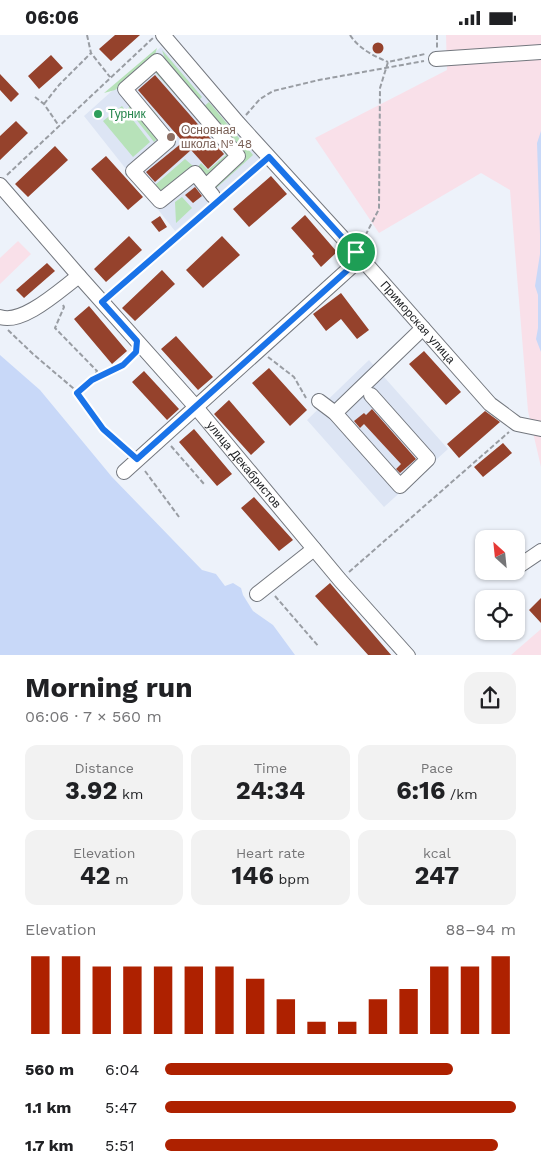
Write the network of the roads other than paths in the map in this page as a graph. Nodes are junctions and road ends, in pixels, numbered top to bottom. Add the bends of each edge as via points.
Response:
1 (162, 35) edge
2 (541, 52) edge
3 (432, 56) road end
4 (3, 180) edge
5 (214, 196) joint
6 (359, 255) junction
7 (79, 276) junction
8 (3, 322) edge
9 (423, 328) junction
10 (371, 395) dead end
11 (313, 399) road end
12 (195, 406) junction
13 (335, 413) junction
14 (540, 430) edge
15 (124, 472) dead end
16 (314, 549) junction
17 (541, 551) edge
18 (525, 562) edge
19 (261, 590) road end
20 (408, 655) edge

1 - 6 street, Приморская улица
2 - 3 street
4 - 7 street, улица Декабристов
5 - 5 street via 238,156 156,61 125,89 168,141 133,171 160,201 195,173
6 - 9 street, Приморская улица
6 - 12 street
7 - 8 street via 27,313
7 - 12 street, улица Декабристов
9 - 13 street
9 - 14 street, Приморская улица via 490,403 517,424
10 - 13 street via 428,459 400,486
11 - 13 street
12 - 15 street
12 - 16 street, улица Декабристов
16 - 19 street
16 - 20 street, улица Декабристов
17 - 18 street

